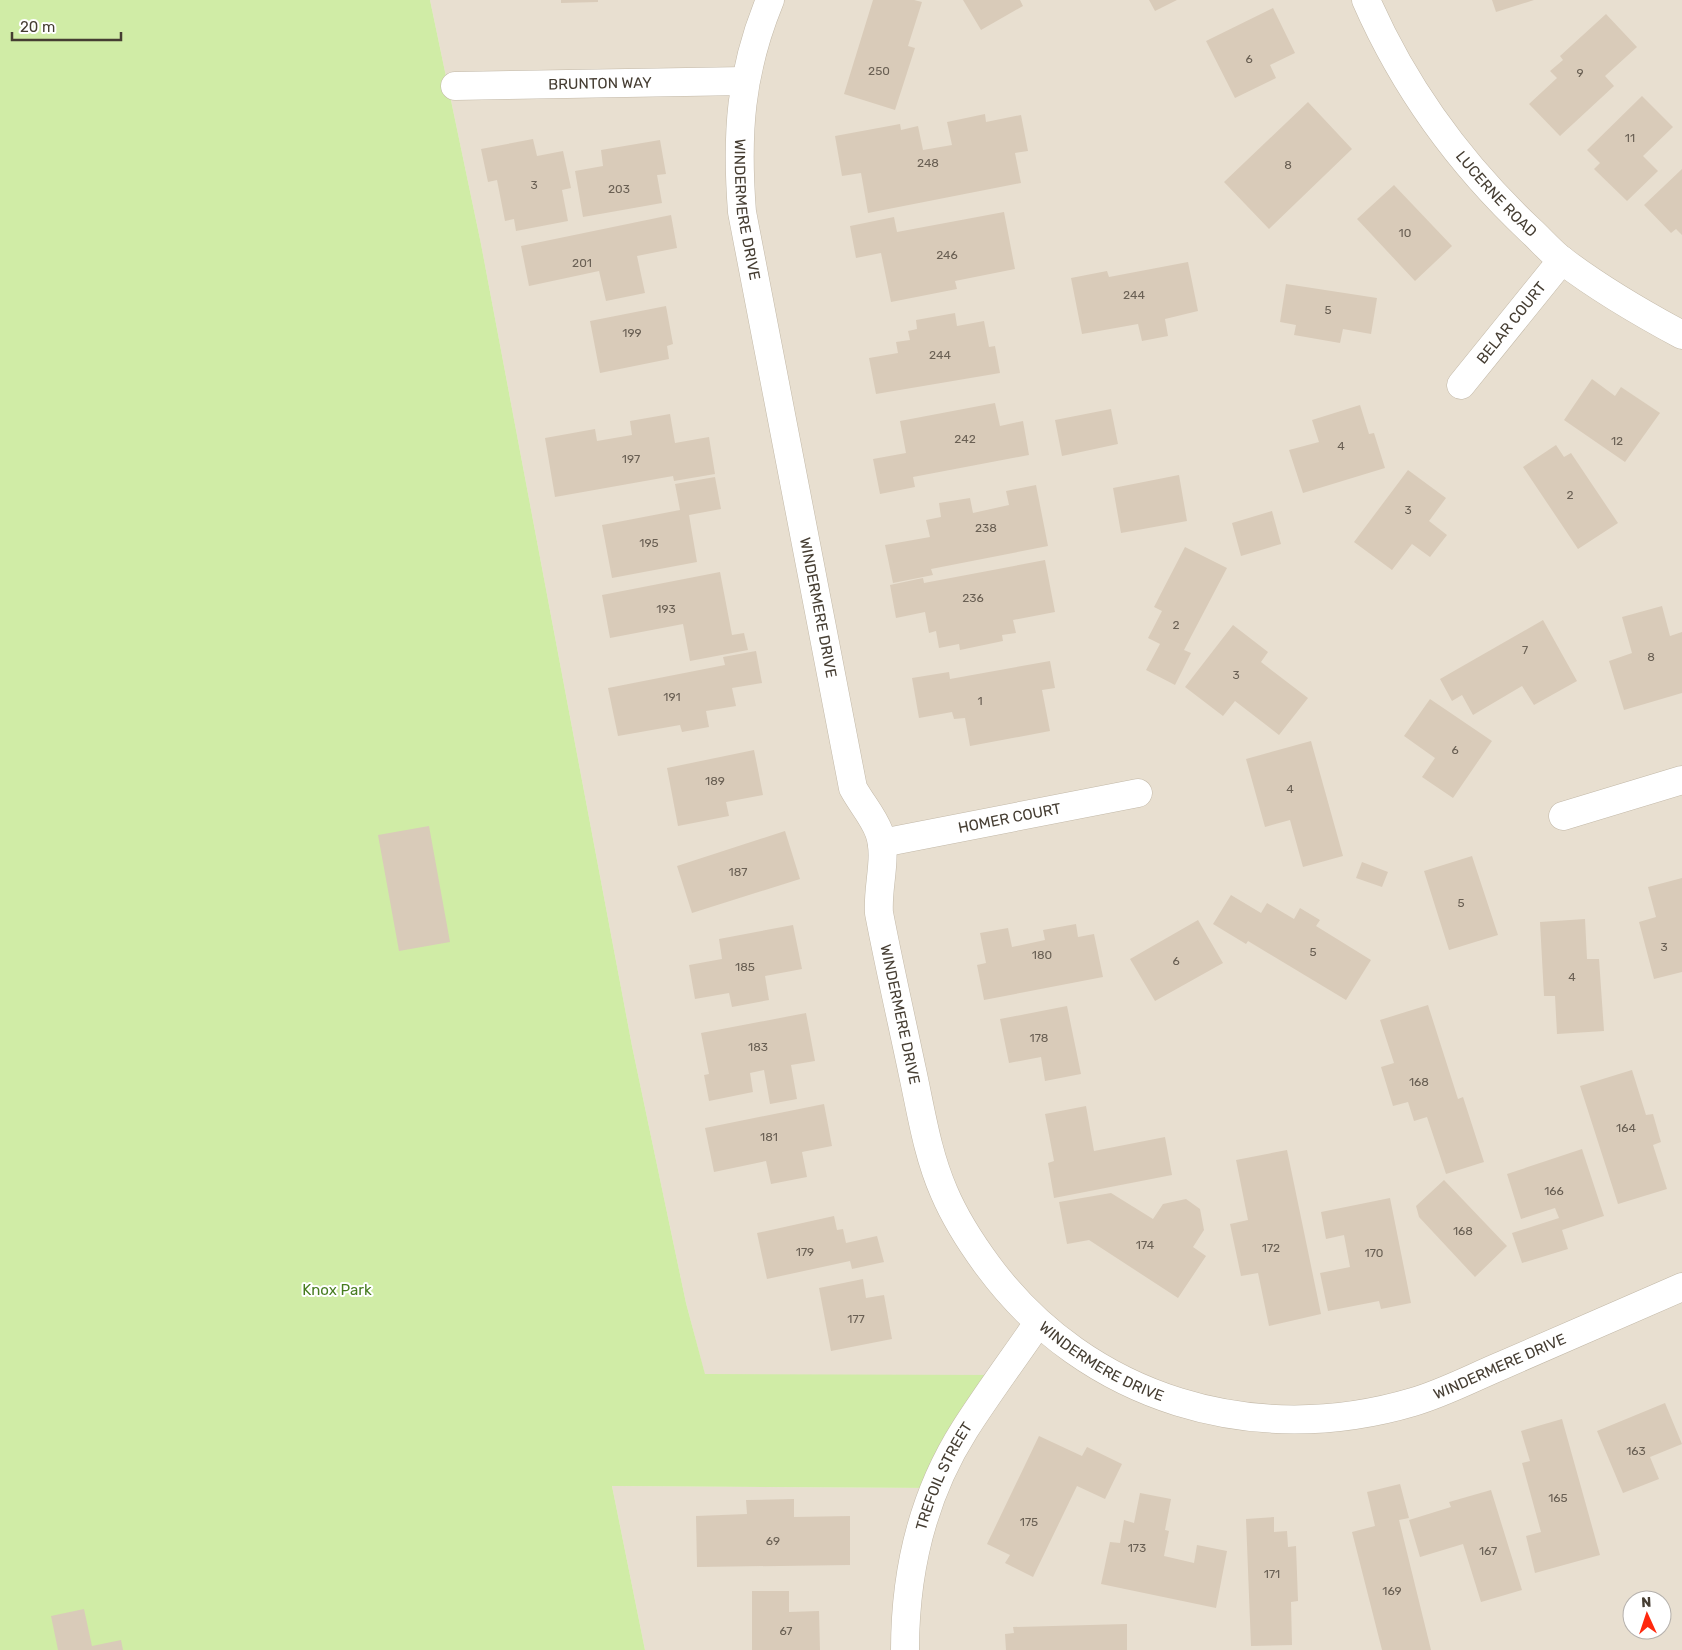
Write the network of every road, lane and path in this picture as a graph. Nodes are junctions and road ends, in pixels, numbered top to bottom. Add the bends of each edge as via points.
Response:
1 (770, 0) edge
2 (1366, 0) edge
3 (745, 81) junction
4 (455, 86) dead end
5 (1562, 260) junction
6 (1682, 336) edge
7 (1462, 385) dead end
8 (1682, 780) edge
9 (1138, 794) dead end
10 (1563, 816) dead end
11 (882, 843) junction
12 (1682, 1287) edge
13 (1038, 1323) junction
14 (905, 1650) edge

1 - 3 street, WINDERMERE DRIVE
2 - 5 street, LUCERNE ROAD via 1395,59 1442,132 1511,212
3 - 4 street, BRUNTON WAY
3 - 11 street, WINDERMERE DRIVE via 739,161 746,237 854,788 875,822
5 - 6 street, LUCERNE ROAD via 1625,303
5 - 7 street, BELAR COURT
8 - 10 street
9 - 11 street, HOMER COURT
11 - 13 street, WINDERMERE DRIVE via 877,894 879,913 937,1176 971,1242 1012,1297
12 - 13 street, WINDERMERE DRIVE via 1414,1402 1326,1419 1285,1421 1242,1417 1206,1411 1169,1399 1094,1364
13 - 14 street, TREFOIL STREET via 964,1430 935,1488 917,1540 912,1566

